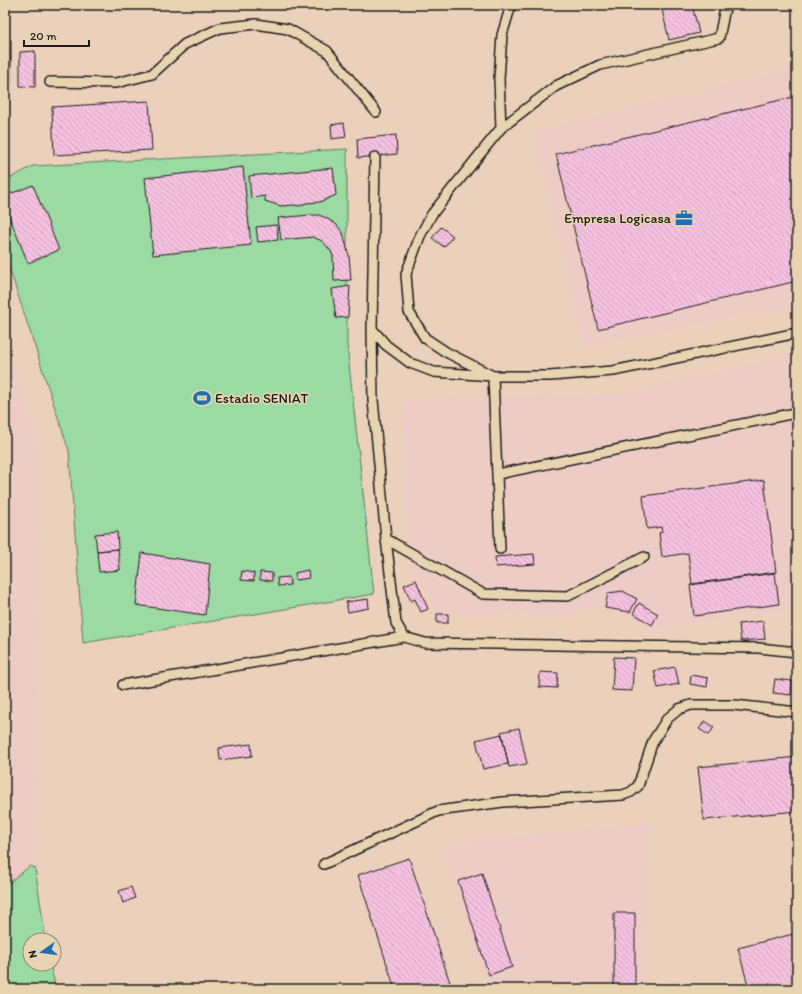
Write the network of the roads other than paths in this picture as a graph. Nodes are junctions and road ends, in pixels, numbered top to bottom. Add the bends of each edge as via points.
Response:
1 (511, 5) edge
2 (730, 5) edge
3 (50, 82) dead end
4 (376, 112) dead end
5 (501, 128) junction
6 (375, 157) dead end
7 (372, 329) junction
8 (797, 333) edge
9 (493, 376) junction
10 (797, 421) edge
11 (498, 474) junction
12 (386, 539) junction
13 (500, 549) dead end
14 (644, 557) dead end
15 (404, 637) junction
16 (797, 652) edge
17 (123, 685) dead end
18 (797, 712) edge
19 (324, 864) dead end

1 - 5 lane via 502,35
2 - 5 lane via 725,8 719,38 600,65 556,86
3 - 4 lane via 116,83 152,74 185,44 220,28 256,24 288,28 326,51
5 - 9 lane via 432,214 420,236 406,274 409,312 425,338
6 - 7 lane
7 - 9 lane via 386,345 410,363 434,372
7 - 12 lane via 373,400
8 - 9 lane via 613,372
9 - 11 lane
10 - 11 lane via 795,413
11 - 13 lane
12 - 14 lane via 483,594 568,596
12 - 15 lane via 396,622
15 - 16 lane via 425,643 759,648
15 - 17 lane
18 - 19 lane via 691,705 679,709 667,719 653,741 638,786 631,792 623,795 503,802 438,811

